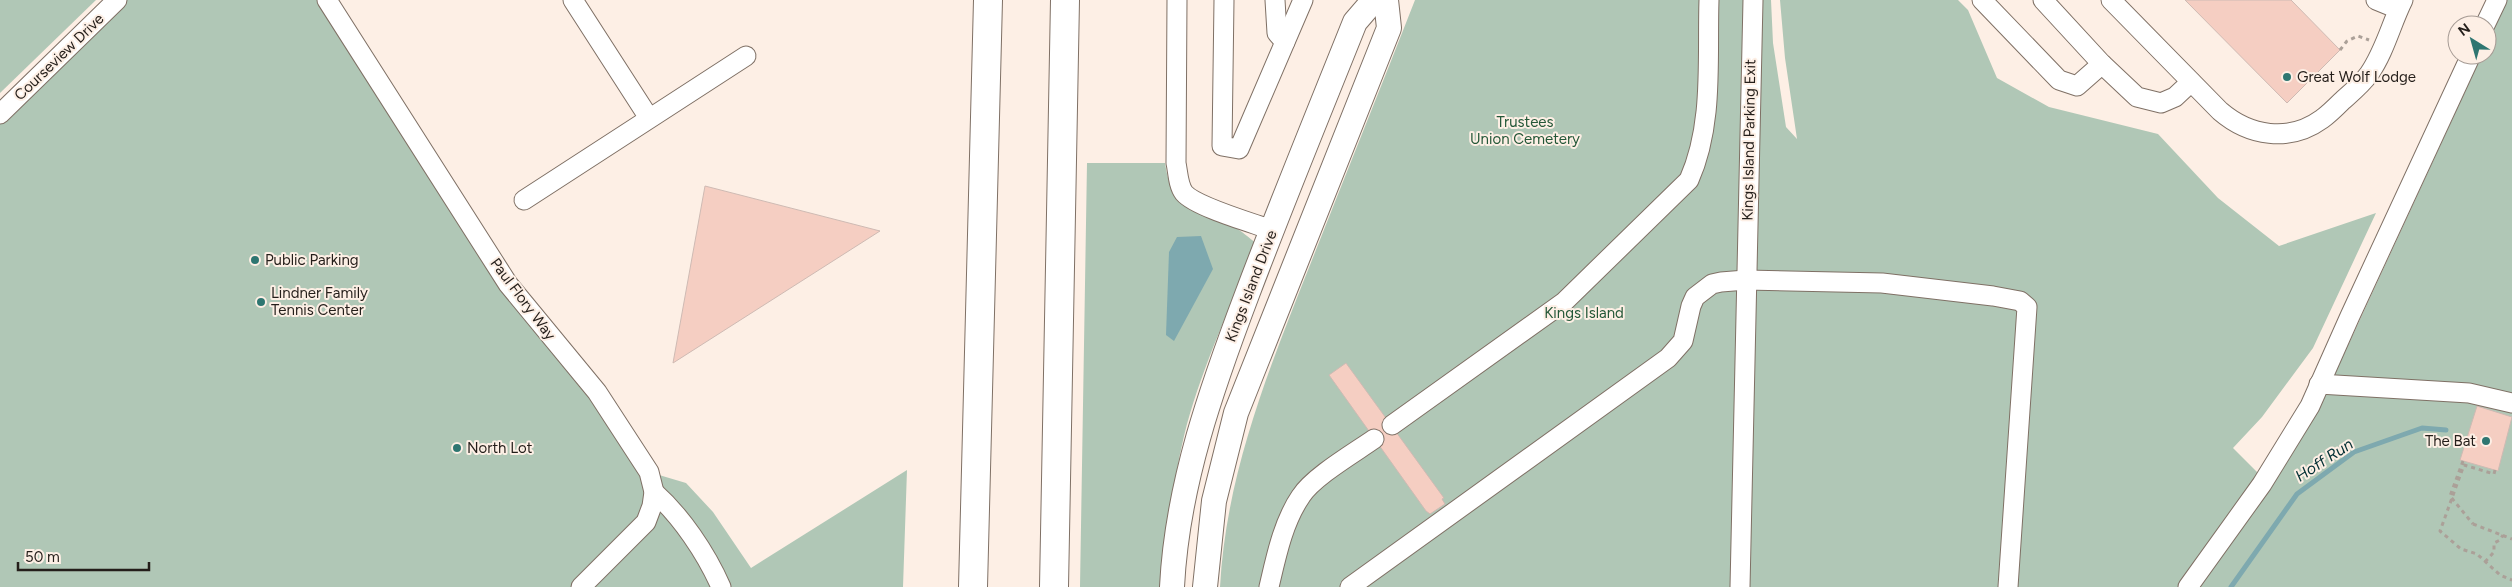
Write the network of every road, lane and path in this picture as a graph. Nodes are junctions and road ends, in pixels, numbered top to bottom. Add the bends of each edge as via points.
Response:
1 (327, 0) edge
2 (573, 0) edge
3 (988, 0) edge
4 (1065, 0) edge
5 (1177, 0) edge
6 (1224, 0) edge
7 (1274, 0) edge
8 (1303, 0) edge
9 (1374, 0) edge
10 (1386, 0) edge
11 (1709, 0) edge
12 (1753, 0) edge
13 (1982, 0) edge
14 (2043, 0) edge
15 (2111, 0) edge
16 (2376, 0) edge
17 (2497, 0) edge
18 (109, 3) edge
19 (2400, 4) edge
20 (2490, 15) edge
21 (1285, 42) junction
22 (2384, 46) junction
23 (2340, 50) dead end
24 (746, 56) dead end
25 (2102, 64) junction
26 (2466, 65) edge
27 (2191, 82) junction
28 (0, 114) edge
29 (649, 118) junction
30 (524, 200) dead end
31 (1272, 230) junction
32 (1746, 280) junction
33 (2319, 384) junction
34 (2512, 403) edge
35 (1392, 425) dead end
36 (1374, 439) dead end
37 (2463, 461) dead end
38 (2495, 470) dead end
39 (654, 492) junction
40 (2503, 535) junction
41 (2512, 540) edge
42 (2486, 562) junction
43 (2512, 580) edge
44 (581, 587) edge
45 (721, 587) edge
46 (973, 587) edge
47 (1054, 587) edge
48 (1172, 587) edge
49 (1204, 587) edge
50 (1269, 587) edge
51 (1350, 587) edge
52 (1740, 587) edge
53 (2008, 587) edge
54 (2188, 587) edge

1 - 39 street, Paul Flory Way via 508,284 601,398 649,472
2 - 29 street
3 - 46 highway
4 - 47 highway
5 - 31 street via 1176,163 1179,181 1185,194 1202,204
6 - 21 street via 1222,146 1239,149
7 - 21 street via 1278,33
8 - 21 street
9 - 31 main road, Kings Island Drive via 1355,22
10 - 49 main road, Kings Island Drive via 1388,28 1236,413 1214,501
11 - 35 street via 1705,126 1699,158 1689,180 1564,302
12 - 32 street, Kings Island Parking Exit
13 - 25 street via 2059,80 2077,86
14 - 25 street
15 - 27 street
16 - 19 street
17 - 20 street
18 - 28 street, Courseview Drive
19 - 22 street
22 - 23 path via 2358,36 2347,41
22 - 27 street via 2369,74 2348,96 2322,120 2297,130 2260,133 2234,123
24 - 29 street
25 - 27 street via 2136,97 2161,103 2175,97
26 - 33 street
29 - 30 street
31 - 48 main road, Kings Island Drive via 1226,352 1191,462 1180,516
32 - 51 street via 1712,284 1703,289 1691,306 1683,340 1668,358
32 - 52 street, Kings Island Parking Exit
32 - 53 street via 1882,283 2020,300 2027,307
33 - 34 street via 2469,393
33 - 54 street via 2310,406 2262,484
36 - 50 street via 1301,494 1288,519
37 - 40 path, bridge via 2450,496 2473,524
38 - 42 path via 2494,474 2464,464 2440,531 2461,549 2477,554
39 - 44 street via 646,522
39 - 45 street via 702,552
40 - 41 path
40 - 42 path via 2494,544 2494,552
42 - 43 path via 2500,576

